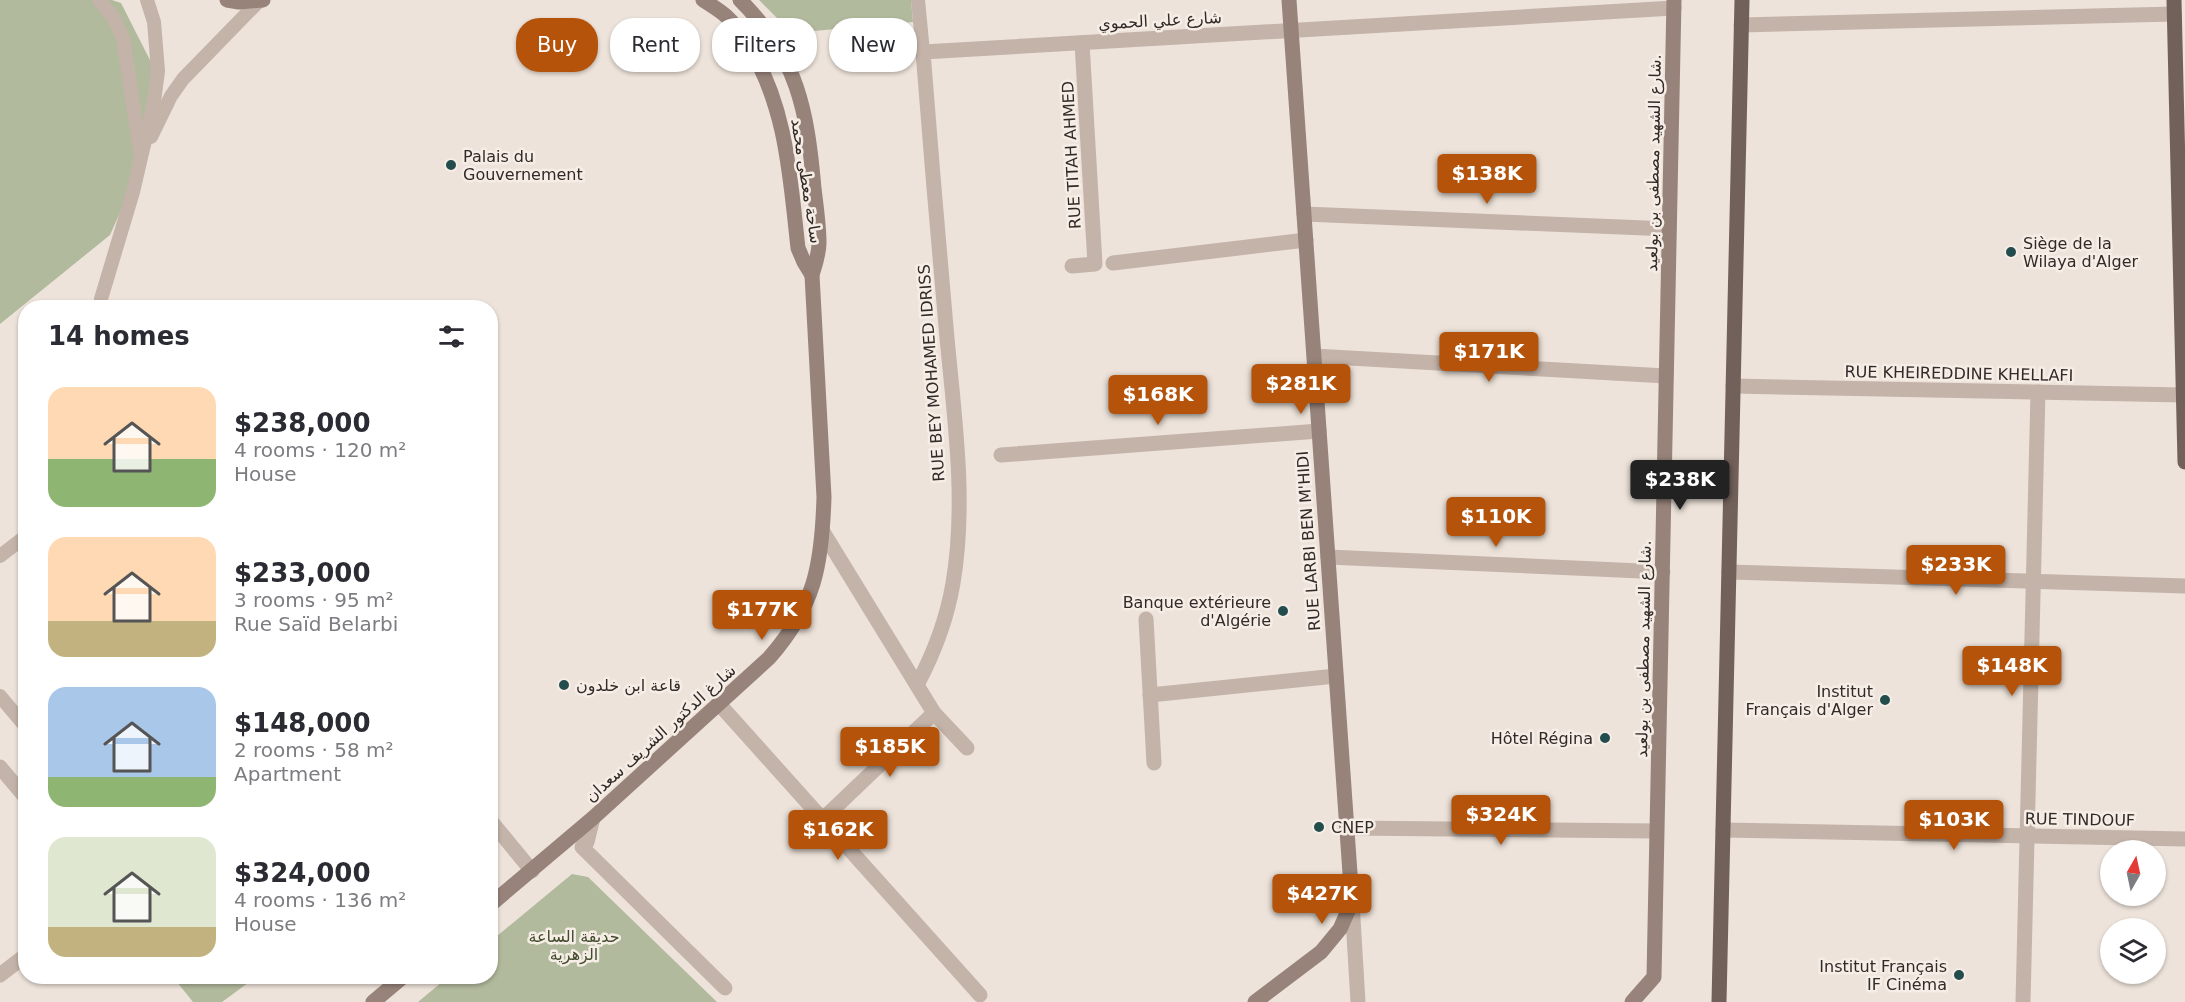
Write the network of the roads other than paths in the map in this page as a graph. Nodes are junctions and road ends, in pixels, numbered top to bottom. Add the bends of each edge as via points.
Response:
1 (99, 0) edge
2 (147, 0) edge
3 (227, 0) edge
4 (261, 0) edge
5 (703, 0) edge
6 (740, 0) edge
7 (918, 0) edge
8 (1289, 0) edge
9 (1742, 0) edge
10 (1674, 4) edge
11 (2174, 7) edge
12 (1741, 25) junction
13 (1291, 30) junction
14 (1082, 43) junction
15 (923, 52) junction
16 (141, 158) junction
17 (1304, 214) junction
18 (1670, 229) junction
19 (1306, 240) junction
20 (1113, 263) dead end
21 (1072, 266) dead end
22 (812, 275) junction
23 (100, 300) edge
24 (1314, 356) junction
25 (1666, 376) junction
26 (1733, 387) junction
27 (2038, 392) junction
28 (2183, 395) junction
29 (1319, 431) junction
30 (1001, 455) dead end
31 (2185, 462) edge
32 (823, 532) junction
33 (18, 542) edge
34 (0, 556) edge
35 (1328, 557) junction
36 (1663, 572) junction
37 (1729, 572) junction
38 (2032, 582) junction
39 (2185, 586) edge
40 (1146, 619) dead end
41 (1336, 676) junction
42 (917, 686) junction
43 (1150, 695) junction
44 (0, 696) edge
45 (720, 705) junction
46 (934, 713) junction
47 (18, 717) edge
48 (967, 747) dead end
49 (1154, 763) dead end
50 (0, 767) edge
51 (18, 788) edge
52 (593, 818) junction
53 (823, 819) junction
54 (1347, 828) junction
55 (498, 830) edge
56 (1723, 830) junction
57 (1656, 831) junction
58 (2025, 836) junction
59 (2185, 839) edge
60 (531, 871) junction
61 (498, 898) edge
62 (1352, 902) junction
63 (18, 961) edge
64 (0, 975) edge
65 (394, 984) edge
66 (725, 988) dead end
67 (980, 995) dead end
68 (373, 1002) edge
69 (1255, 1002) edge
70 (1358, 1002) edge
71 (1632, 1002) edge
72 (1719, 1002) edge
73 (2023, 1002) edge

1 - 16 lane via 123,38
2 - 16 lane via 154,22 158,70
3 - 4 main road
4 - 16 lane via 183,80
5 - 22 main road, ساحة معطى محمد via 727,16 744,38 770,88 787,149 798,248
6 - 22 main road, ساحة معطى محمد via 758,17 788,62 803,106 811,148 819,243
7 - 15 lane
8 - 13 main road, RUE LARBI BEN M'HIDI
9 - 12 main road
10 - 13 street, شارع علي الحموي
10 - 18 main road, شارع الشهيد مصطفى بن بولعيد.
11 - 12 street
11 - 28 main road
12 - 26 main road
13 - 14 street, شارع علي الحموي
13 - 17 main road, RUE LARBI BEN M'HIDI
14 - 15 street, شارع علي الحموي
14 - 21 street, RUE TITAH AHMED via 1095,264
15 - 42 street, RUE BEY MOHAMED IDRISS via 957,459 959,537 947,610
16 - 23 lane
17 - 18 street
17 - 19 main road, RUE LARBI BEN M'HIDI
18 - 25 main road, شارع الشهيد مصطفى بن بولعيد.
19 - 20 street
19 - 24 main road, RUE LARBI BEN M'HIDI
22 - 32 main road, شارغ الدكتور الشريف سعدان via 823,454
24 - 25 street
24 - 29 main road, RUE LARBI BEN M'HIDI
25 - 36 main road, شارع الشهيد مصطفى بن بولعيد.
26 - 27 street, RUE KHEIREDDINE KHELLAFI
26 - 37 main road
27 - 28 street, RUE KHEIREDDINE KHELLAFI
27 - 38 street
28 - 31 main road
29 - 30 street
29 - 35 main road, RUE LARBI BEN M'HIDI
32 - 42 street
32 - 45 main road, شارغ الدكتور الشريف سعدان via 806,606 789,636
33 - 34 lane
35 - 36 street
35 - 41 main road, RUE LARBI BEN M'HIDI
36 - 57 main road, شارع الشهيد مصطفى بن بولعيد.
37 - 38 street
37 - 56 main road
38 - 39 street
38 - 58 street
40 - 43 street
41 - 43 street
41 - 54 main road, RUE LARBI BEN M'HIDI
42 - 46 street
43 - 49 street
44 - 47 lane
45 - 52 main road, شارغ الدكتور الشريف سعدان
45 - 53 street
46 - 48 street
46 - 53 street
50 - 51 street
52 - 60 main road, شارغ الدكتور الشريف سعدان
52 - 66 street via 582,847
53 - 67 street
54 - 57 street
54 - 62 main road, RUE LARBI BEN M'HIDI
55 - 60 street
56 - 58 street, RUE TINDOUF
56 - 72 main road
57 - 71 main road, شارع الشهيد مصطفى بن بولعيد. via 1654,977
58 - 59 street, RUE TINDOUF
58 - 73 street
60 - 61 main road, شارغ الدكتور الشريف سعدان
62 - 69 main road via 1340,930 1321,952
62 - 70 street
63 - 64 street
65 - 68 main road

